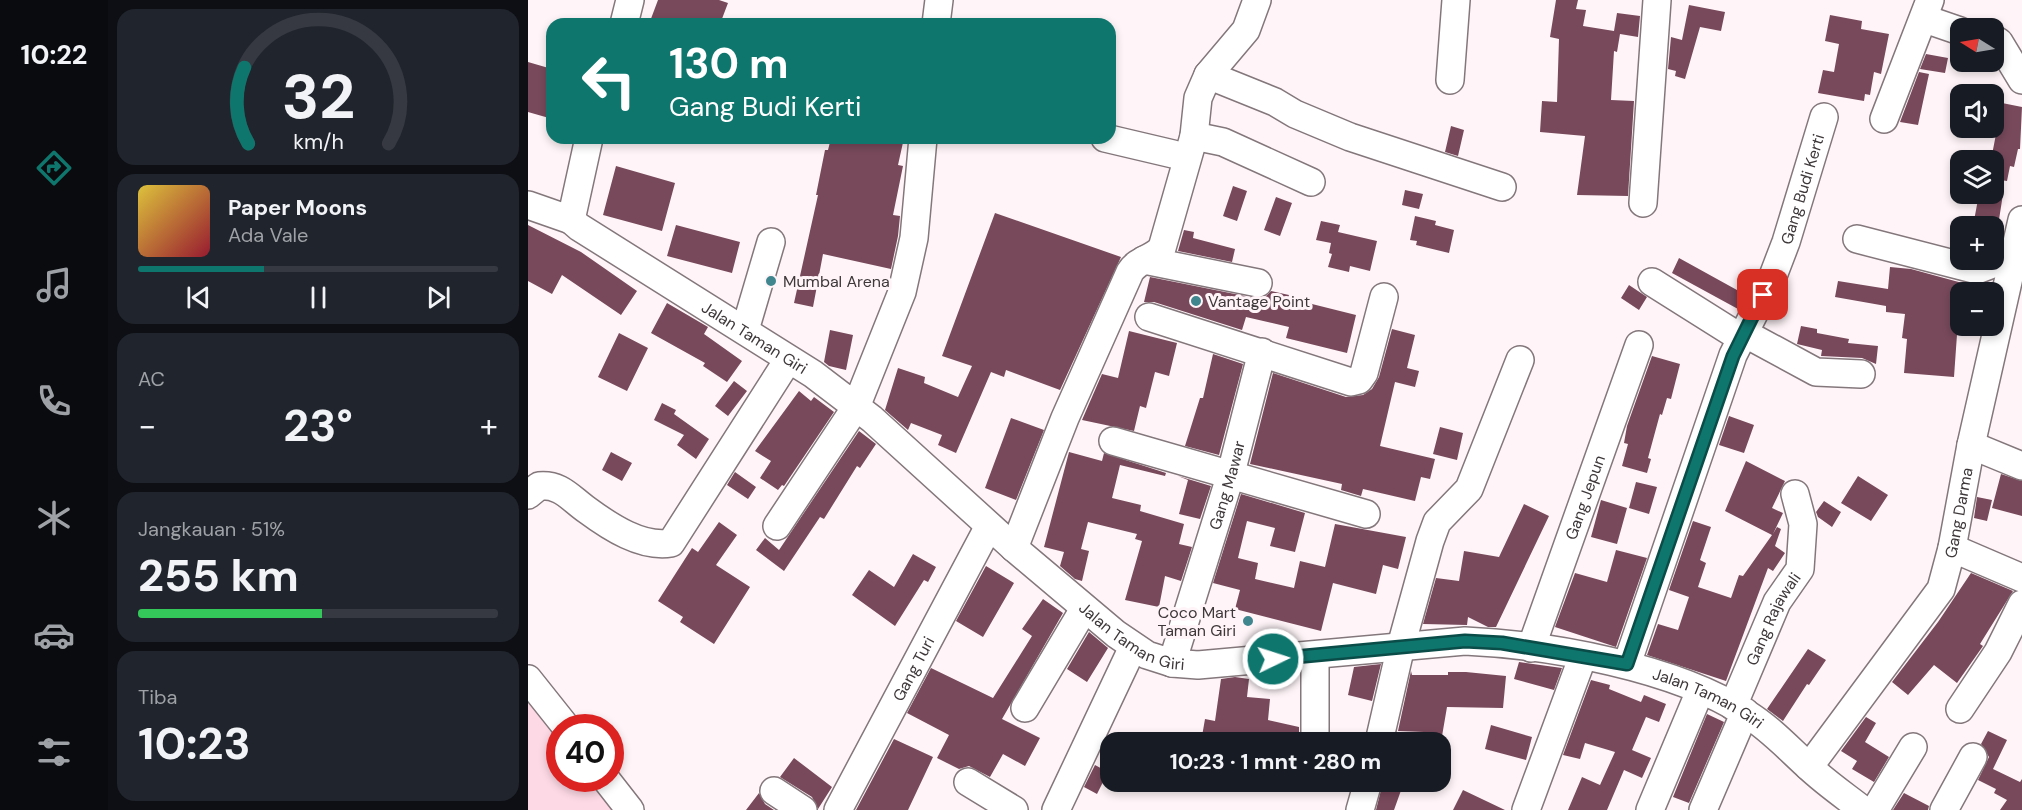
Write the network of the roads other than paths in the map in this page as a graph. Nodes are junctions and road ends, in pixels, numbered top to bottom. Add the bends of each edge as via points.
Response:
1 (630, 0) edge
2 (939, 0) edge
3 (1257, 0) edge
4 (1456, 0) edge
5 (1657, 0) edge
6 (1927, 10) edge
7 (626, 18) edge
8 (937, 18) edge
9 (1950, 25) edge
10 (2004, 50) edge
11 (1208, 75) junction
12 (1450, 80) dead end
13 (2022, 80) edge
14 (1824, 117) dead end
15 (1884, 119) dead end
16 (1194, 136) junction
17 (1116, 141) edge
18 (588, 144) edge
19 (922, 144) edge
20 (1173, 154) dead end
21 (1311, 182) dead end
22 (1502, 187) dead end
23 (1643, 203) dead end
24 (528, 206) edge
25 (571, 220) junction
26 (2022, 220) edge
27 (1857, 239) dead end
28 (771, 242) dead end
29 (2011, 257) junction
30 (1144, 260) junction
31 (1652, 282) dead end
32 (1258, 283) dead end
33 (1384, 297) dead end
34 (1149, 317) dead end
35 (745, 330) junction
36 (1742, 336) junction
37 (1639, 345) dead end
38 (1262, 352) junction
39 (788, 360) junction
40 (1520, 360) dead end
41 (1861, 374) dead end
42 (856, 407) junction
43 (1113, 441) dead end
44 (1971, 445) junction
45 (2022, 466) edge
46 (1230, 477) junction
47 (1795, 494) dead end
48 (528, 495) edge
49 (1366, 514) dead end
50 (777, 526) dead end
51 (989, 526) junction
52 (1014, 549) junction
53 (1952, 549) junction
54 (2022, 578) edge
55 (2022, 604) edge
56 (1084, 609) junction
57 (1133, 646) junction
58 (1401, 646) junction
59 (1531, 648) junction
60 (1315, 656) junction
61 (1583, 656) junction
62 (1172, 663) junction
63 (1627, 664) junction
64 (528, 679) edge
65 (1700, 691) junction
66 (1025, 708) dead end
67 (1739, 709) junction
68 (1960, 709) dead end
69 (556, 714) edge
70 (1315, 732) edge
71 (1381, 732) edge
72 (1912, 747) dead end
73 (1973, 757) dead end
74 (1809, 767) junction
75 (968, 782) dead end
76 (774, 791) dead end
77 (615, 792) edge
78 (1365, 792) edge
79 (630, 810) edge
80 (803, 810) edge
81 (838, 810) edge
82 (1014, 810) edge
83 (1056, 810) edge
84 (1360, 810) edge
85 (1526, 810) edge
86 (1650, 810) edge
87 (1703, 810) edge
88 (1863, 810) edge
89 (1875, 810) edge
90 (1944, 810) edge

1 - 7 street
2 - 8 street
3 - 11 street via 1246,30
4 - 12 street
5 - 23 street
6 - 9 street
6 - 15 street
10 - 13 street
11 - 16 street via 1198,98
11 - 22 street via 1350,137
14 - 36 street, Gang Budi Kerti via 1778,263
16 - 21 street via 1223,142
16 - 30 street via 1162,248
17 - 20 street
18 - 25 street
19 - 42 street via 914,238 902,292
24 - 25 street, Jalan Taman Giri
25 - 35 street, Jalan Taman Giri via 644,270
26 - 29 street, Gang Darma
27 - 29 street via 1977,270
28 - 35 street
29 - 44 street, Gang Darma via 2007,294
30 - 32 street
30 - 52 street via 1134,266 1126,282 1065,418
31 - 36 street
33 - 38 street via 1359,380 1351,382
34 - 38 street
35 - 39 street, Jalan Taman Giri
36 - 41 street via 1816,372
36 - 63 street, Gang Budi Kerti via 1697,454
37 - 59 street, Gang Jepun
38 - 46 street, Gang Mawar
39 - 42 street, Jalan Taman Giri
39 - 48 street via 671,543 651,544 624,532 586,510 562,489 539,486
40 - 58 street via 1469,489 1437,522
42 - 50 street
42 - 51 street, Jalan Taman Giri
43 - 46 street
44 - 45 street
44 - 53 street, Gang Darma
46 - 49 street
46 - 62 street, Gang Mawar
47 - 67 street, Gang Rajawali via 1803,524 1800,569 1777,602
51 - 52 street, Jalan Taman Giri
51 - 81 street, Gang Turi
52 - 56 street, Jalan Taman Giri
53 - 54 street
53 - 74 street, Gang Darma via 1941,589
55 - 68 street via 1998,652
56 - 57 street, Jalan Taman Giri
56 - 66 street
57 - 62 street, Jalan Taman Giri
57 - 83 street
58 - 59 street, Jalan Taman Giri via 1465,641
58 - 60 street, Jalan Taman Giri
58 - 71 street
59 - 61 street, Jalan Taman Giri
60 - 62 street, Jalan Taman Giri via 1198,665
60 - 70 street
61 - 63 street, Jalan Taman Giri
61 - 85 street
63 - 65 street, Jalan Taman Giri
64 - 69 street
65 - 67 street, Jalan Taman Giri
65 - 86 street
67 - 74 street, Jalan Taman Giri via 1778,736
67 - 87 street, Gang Rajawali
72 - 89 street
73 - 90 street
74 - 88 street, Jalan Taman Giri
75 - 82 street
76 - 80 street
77 - 79 street
78 - 84 street

